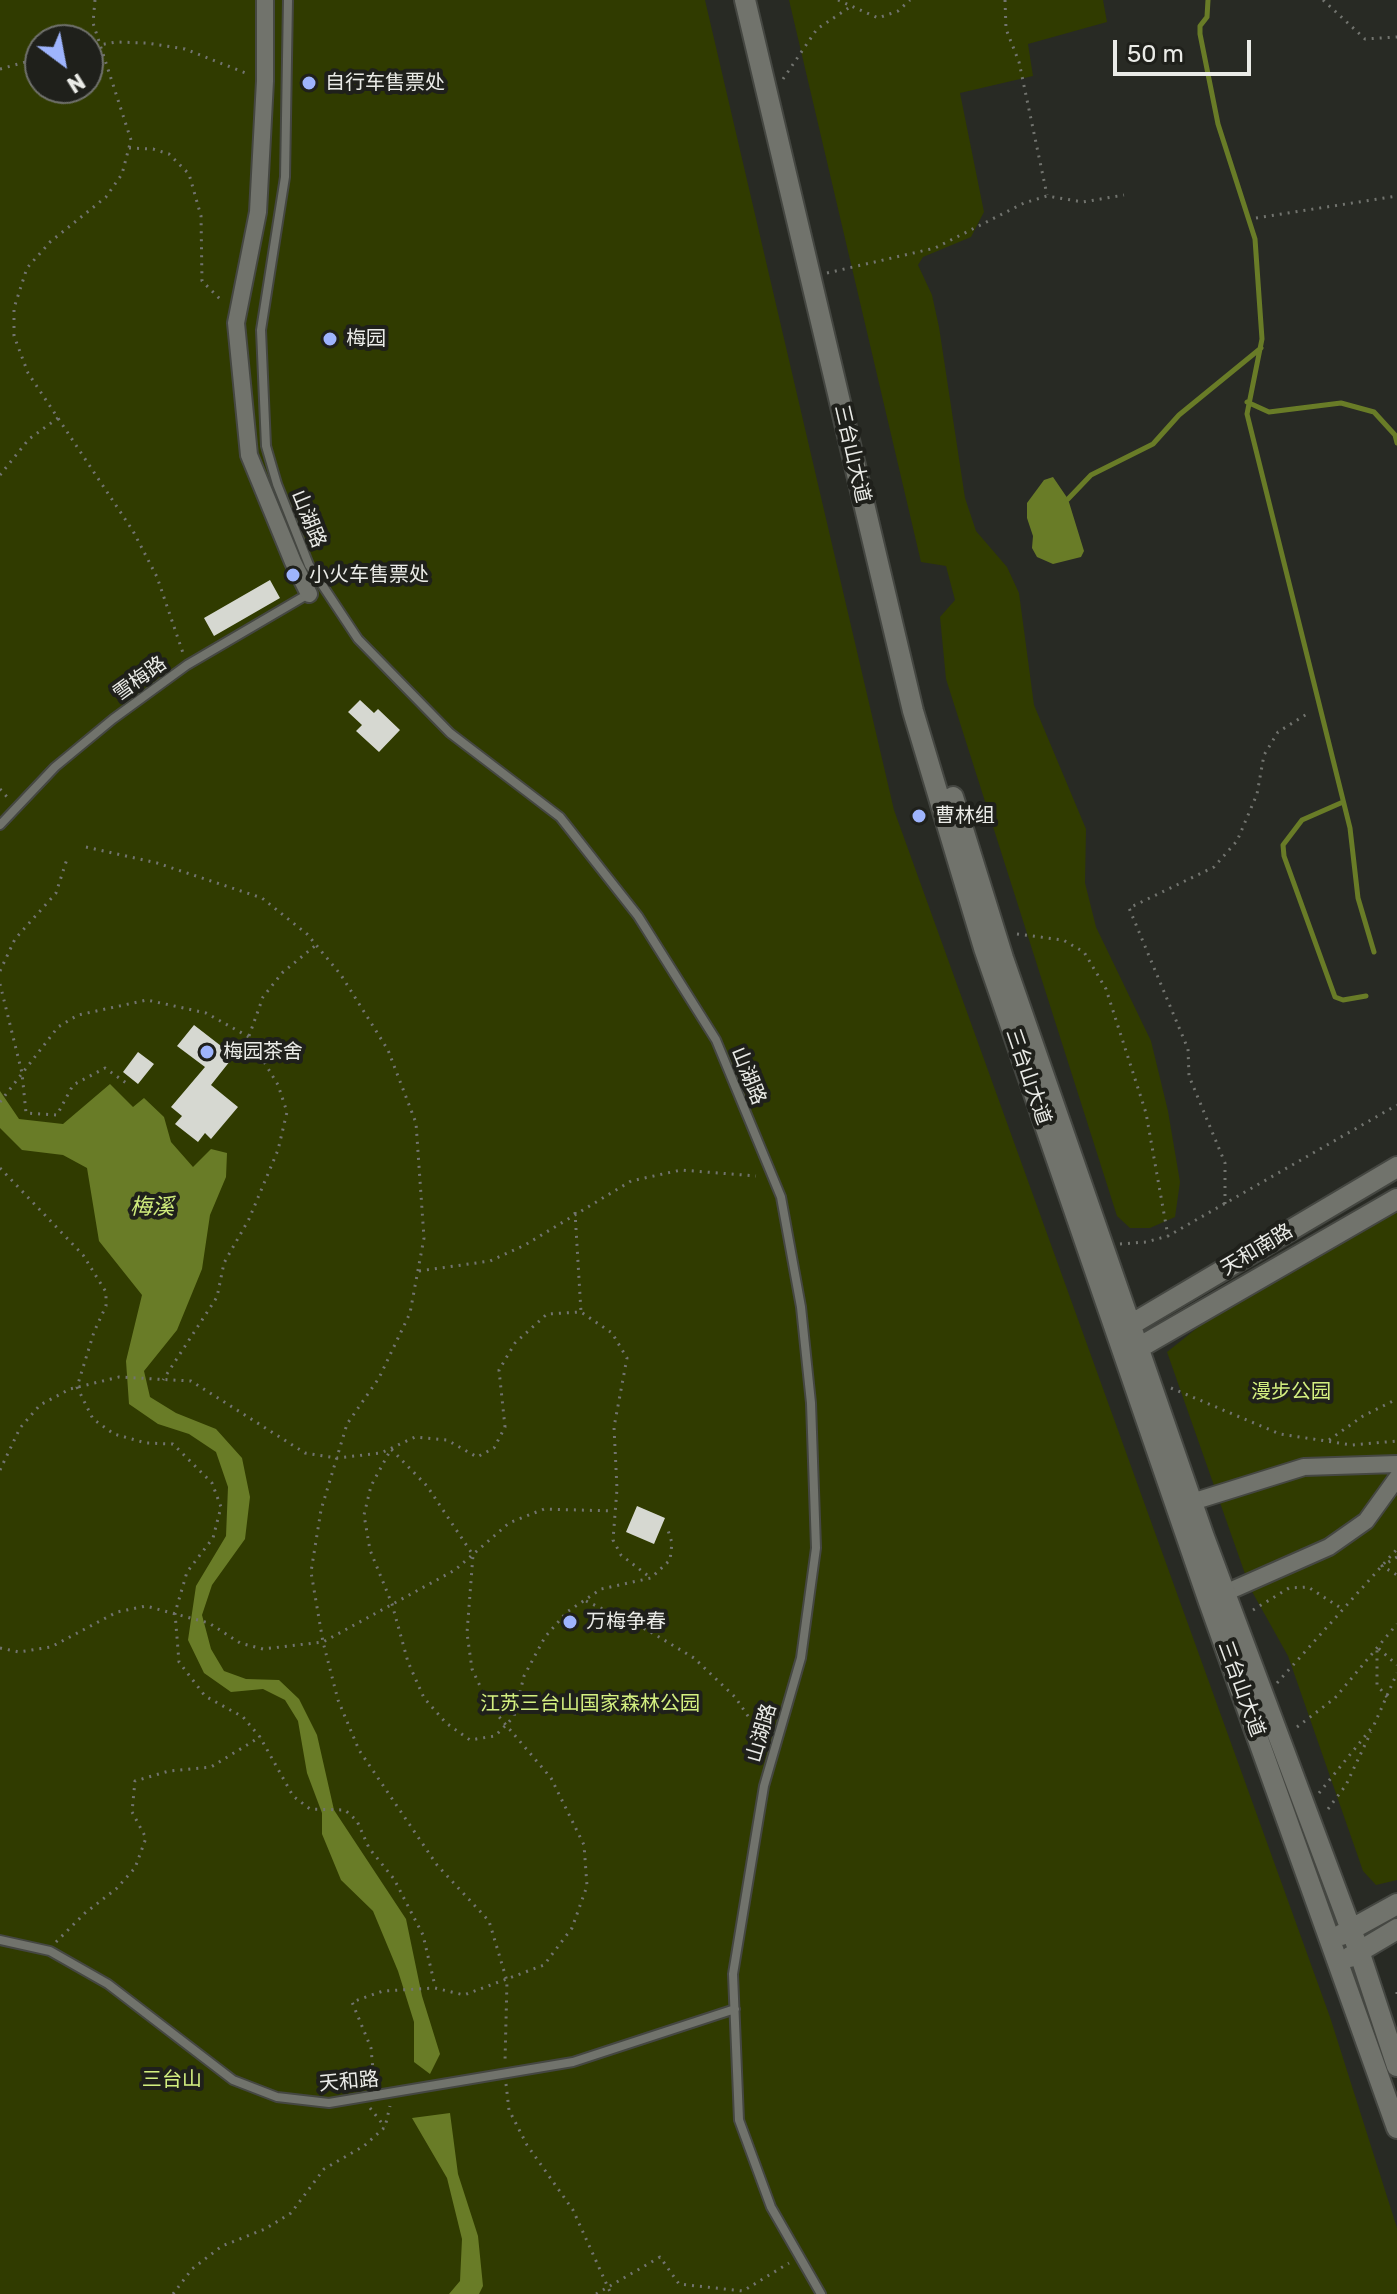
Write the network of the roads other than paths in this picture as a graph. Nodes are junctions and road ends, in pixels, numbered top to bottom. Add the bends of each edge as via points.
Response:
1 (265, 0) edge
2 (288, 0) edge
3 (745, 0) edge
4 (758, 0) edge
5 (315, 590) junction
6 (0, 825) edge
7 (1397, 1167) edge
8 (1397, 1199) edge
9 (1124, 1329) junction
10 (1132, 1352) junction
11 (1397, 1464) edge
12 (1397, 1478) edge
13 (1192, 1502) junction
14 (1225, 1593) junction
15 (1397, 1904) edge
16 (1397, 1929) edge
17 (1351, 1931) junction
18 (1330, 1939) junction
19 (0, 1940) edge
20 (1359, 1951) junction
21 (1340, 1963) junction
22 (735, 2009) junction
23 (1397, 2066) edge
24 (1397, 2128) edge
25 (821, 2294) edge

1 - 5 street via 258,212 237,311 249,455
2 - 5 lane, 山湖路 via 285,177 261,330 266,446
3 - 9 main road, 三台山大道 via 913,711 984,948
4 - 9 main road, 三台山大道 via 923,699 995,932 1103,1244
5 - 6 lane, 雪梅路 via 187,665 113,719 55,767
5 - 22 lane, 山湖路 via 450,733 560,817 638,916 716,1040 781,1197 811,1403 816,1548 801,1658 772,1751 733,1974
7 - 9 main road, 天和南路
8 - 10 main road, 天和南路
9 - 10 main road, 三台山大道
10 - 13 main road, 三台山大道 via 1149,1378
10 - 18 main road, 三台山大道
11 - 13 street via 1304,1467
12 - 14 street via 1366,1521 1329,1547
13 - 14 main road, 三台山大道
14 - 17 main road, 三台山大道
15 - 17 main road
16 - 20 main road
17 - 18 main road
17 - 20 main road, 三台山大道
18 - 21 main road, 三台山大道
19 - 22 lane, 天和路 via 50,1951 108,1984 233,2080 277,2097 329,2103 573,2062
20 - 21 main road
20 - 23 main road, 三台山大道
21 - 24 main road, 三台山大道
22 - 25 lane, 山湖路 via 739,2120 771,2207

